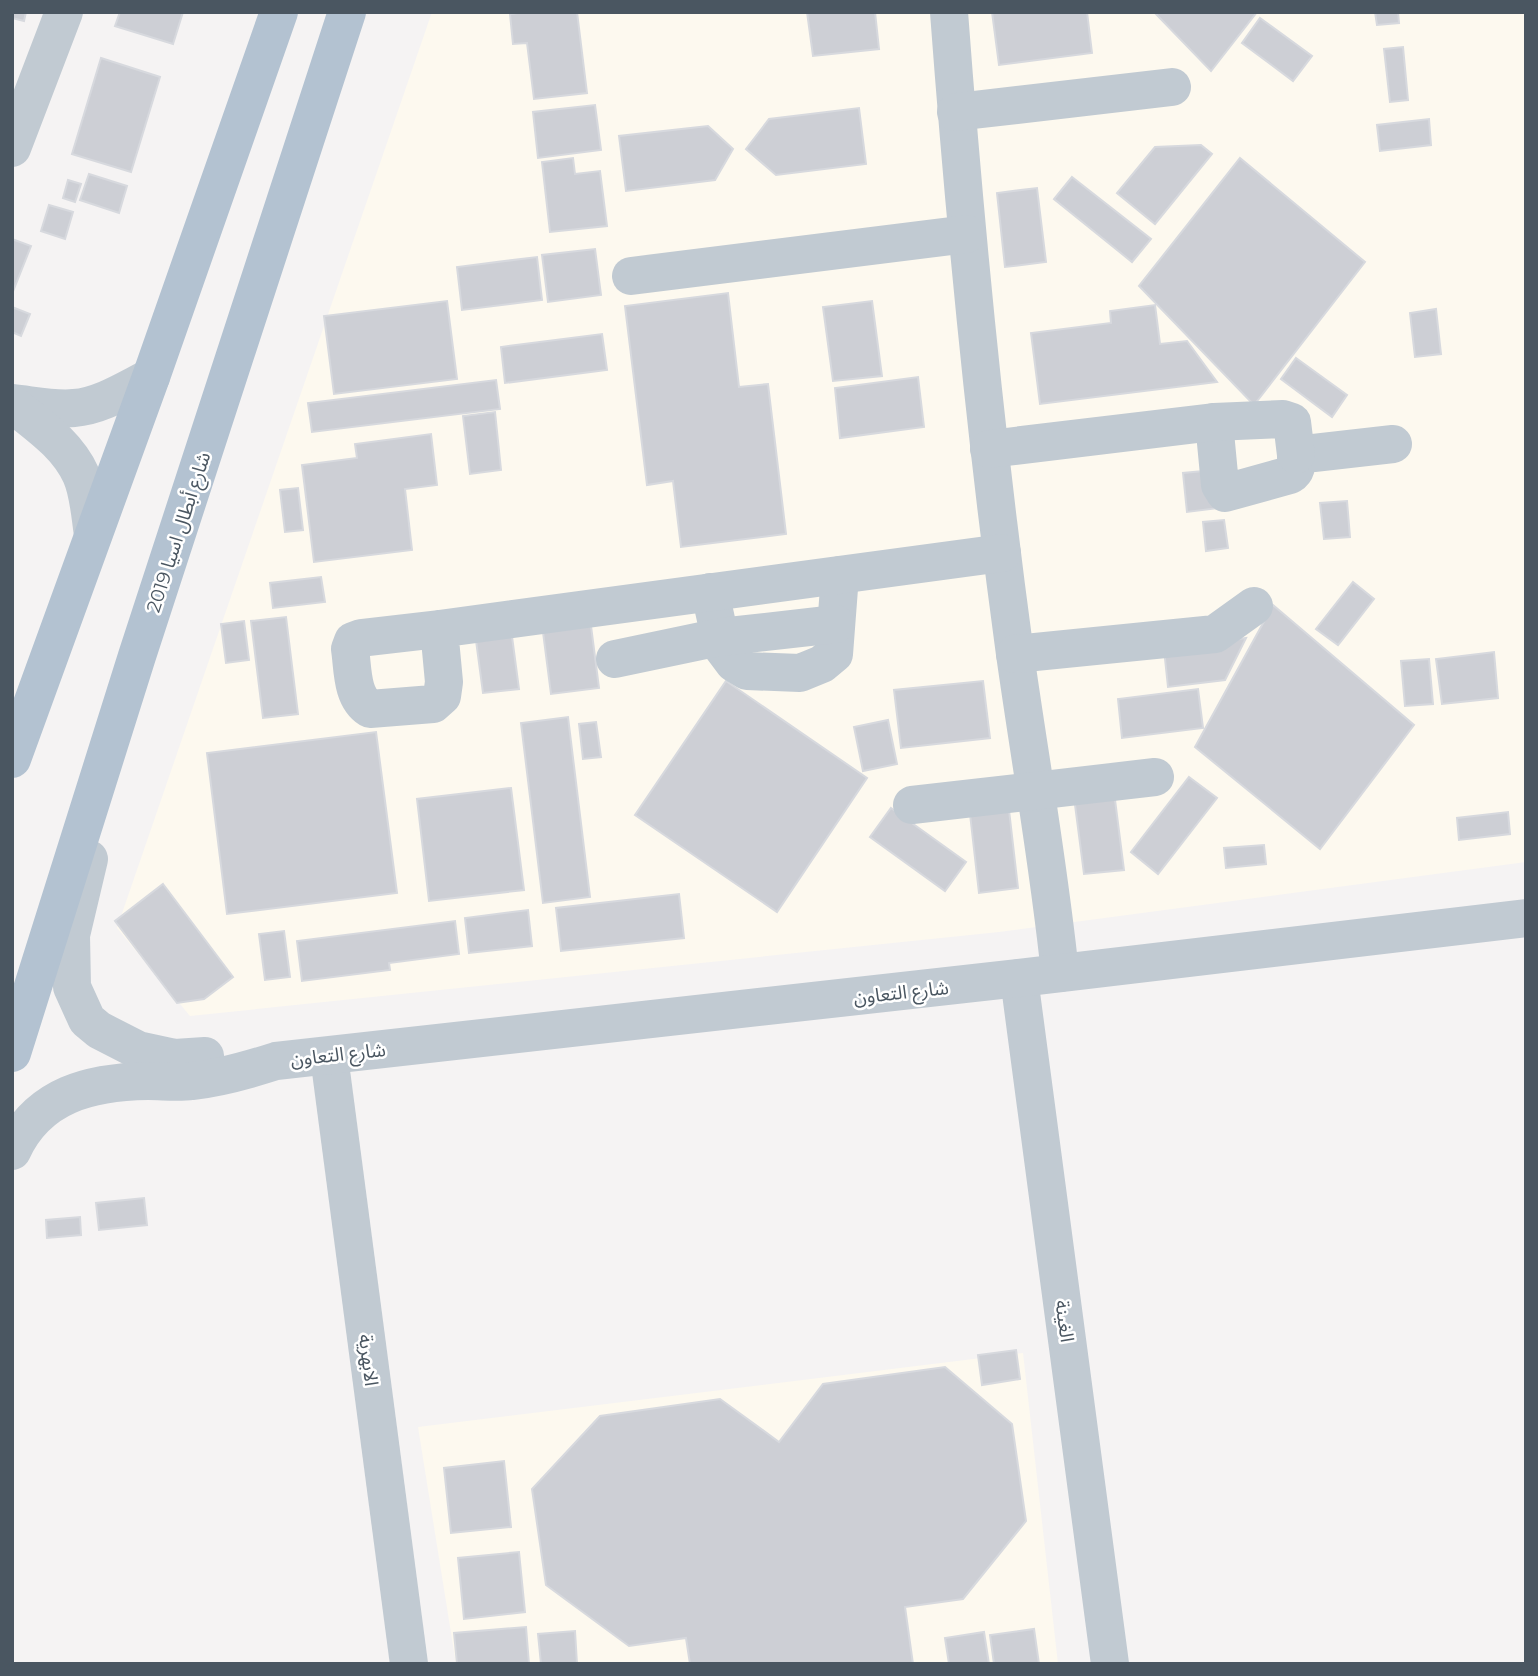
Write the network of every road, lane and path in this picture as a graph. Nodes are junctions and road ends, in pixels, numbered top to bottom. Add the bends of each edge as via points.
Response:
1 (64, 12) edge
2 (279, 12) edge
3 (347, 12) edge
4 (949, 12) edge
5 (1172, 87) dead end
6 (957, 112) junction
7 (12, 148) edge
8 (967, 234) junction
9 (631, 276) dead end
10 (151, 377) junction
11 (12, 404) edge
12 (1214, 422) junction
13 (1393, 444) dead end
14 (989, 449) junction
15 (1296, 455) junction
16 (93, 534) junction
17 (1002, 553) junction
18 (840, 575) junction
19 (710, 592) junction
20 (1254, 606) dead end
21 (439, 629) dead end
22 (720, 637) junction
23 (1015, 654) junction
24 (137, 656) junction
25 (614, 659) dead end
26 (12, 759) edge
27 (1155, 777) dead end
28 (1035, 790) junction
29 (912, 805) dead end
30 (1526, 918) edge
31 (1060, 973) junction
32 (1019, 978) junction
33 (12, 1053) edge
34 (329, 1056) junction
35 (276, 1061) junction
36 (12, 1151) edge
37 (409, 1664) edge
38 (1110, 1664) edge

1 - 7 street
2 - 10 main road
3 - 24 main road, شارع أبطال اسيا 2019
4 - 6 street
5 - 6 street
6 - 8 street
8 - 9 street
8 - 14 street
10 - 11 street via 83,407
10 - 16 main road
11 - 16 street via 70,457 81,476
12 - 14 street
12 - 15 street via 1288,420
12 - 15 street via 1220,485 1225,493 1290,475 1295,472
13 - 15 street
14 - 17 street
16 - 26 main road
17 - 18 street
17 - 23 street
18 - 19 street
18 - 22 street via 836,624
19 - 21 street
19 - 22 street
20 - 23 street via 1215,634
22 - 25 street
23 - 28 street
24 - 33 main road, شارع أبطال اسيا 2019
24 - 35 street, شارع التعاون via 71,935 72,987 88,1020 138,1050 175,1058 251,1056
27 - 28 street
28 - 29 street
28 - 31 street
30 - 31 street, شارع التعاون
31 - 32 street, شارع التعاون
32 - 34 street, شارع التعاون
32 - 38 street, الغينة
34 - 35 street, شارع التعاون
34 - 37 street, الابهرية
35 - 36 street, شارع التعاون via 190,1082 145,1081 77,1089 41,1111

